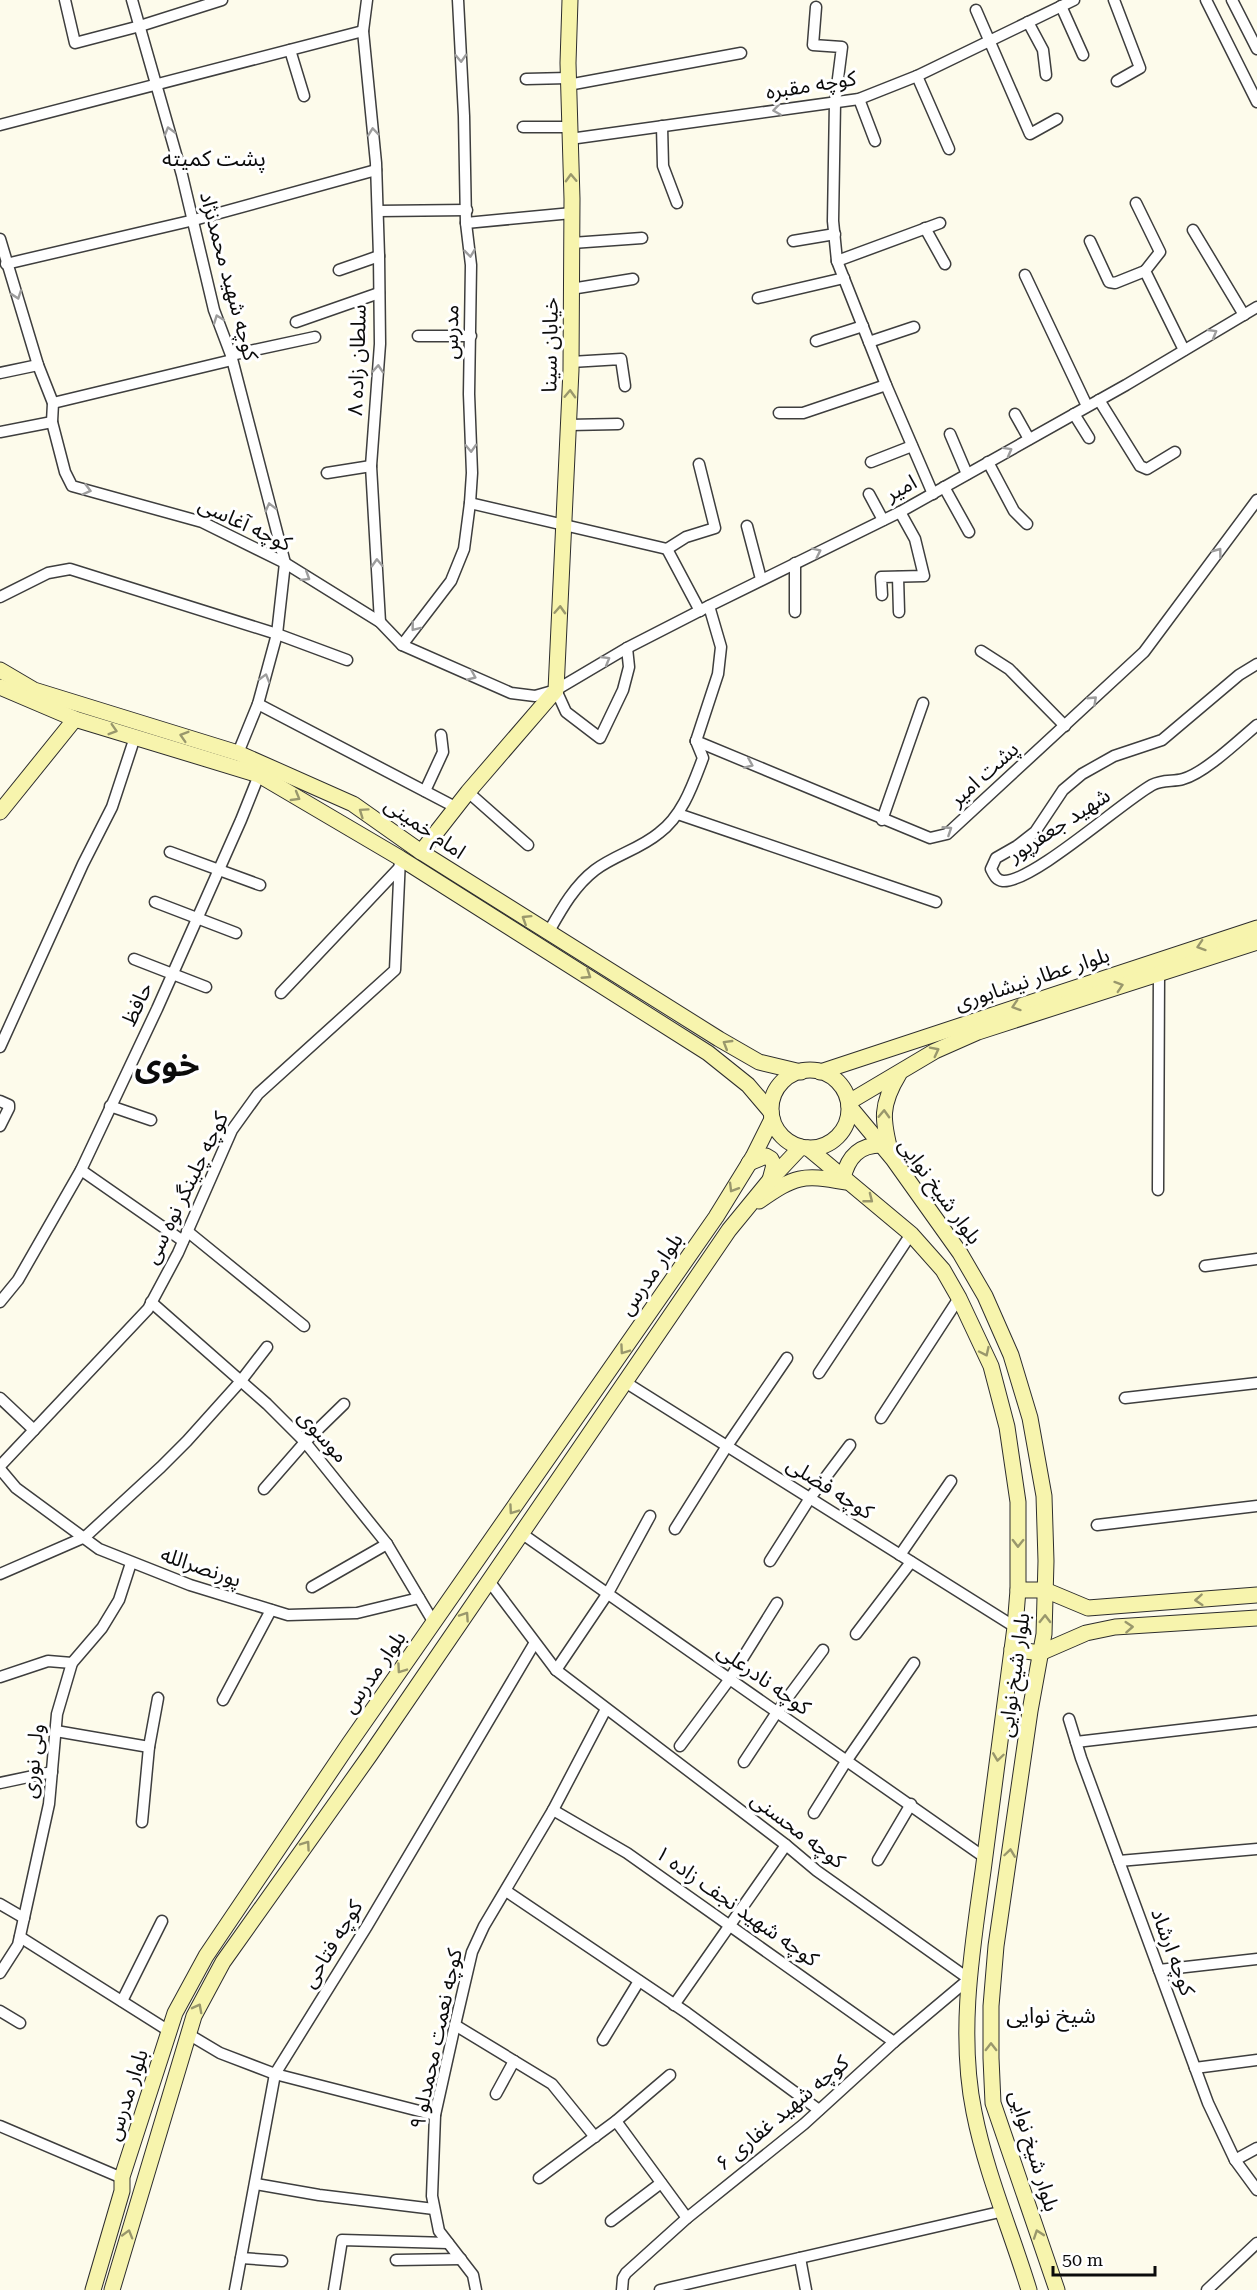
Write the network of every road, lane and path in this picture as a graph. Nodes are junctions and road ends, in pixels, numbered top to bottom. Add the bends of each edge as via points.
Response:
1 (65, 0) edge
2 (132, 0) edge
3 (222, 0) edge
4 (367, 0) edge
5 (458, 0) edge
6 (570, 0) edge
7 (1073, 0) edge
8 (1114, 0) edge
9 (1206, 0) edge
10 (1232, 0) edge
11 (1061, 6) junction
12 (816, 7) dead end
13 (976, 10) dead end
14 (1028, 22) junction
15 (140, 26) junction
16 (363, 31) junction
17 (989, 41) junction
18 (1257, 49) edge
19 (290, 50) junction
20 (741, 53) dead end
21 (1083, 55) dead end
22 (1046, 75) dead end
23 (917, 76) junction
24 (526, 79) dead end
25 (568, 81) junction
26 (1117, 81) dead end
27 (157, 85) junction
28 (304, 96) dead end
29 (859, 99) junction
30 (835, 102) junction
31 (1257, 102) edge
32 (1057, 119) dead end
33 (0, 125) edge
34 (662, 126) junction
35 (524, 127) dead end
36 (570, 133) junction
37 (875, 141) dead end
38 (949, 148) dead end
39 (376, 170) junction
40 (1136, 202) dead end
41 (677, 203) dead end
42 (467, 210) junction
43 (378, 211) junction
44 (572, 213) junction
45 (194, 220) junction
46 (466, 223) junction
47 (940, 223) dead end
48 (925, 228) junction
49 (1193, 230) dead end
50 (835, 234) junction
51 (642, 238) dead end
52 (0, 239) edge
53 (793, 241) dead end
54 (1090, 241) dead end
55 (572, 243) junction
56 (379, 256) junction
57 (837, 261) junction
58 (6, 264) junction
59 (945, 264) dead end
60 (339, 270) dead end
61 (1145, 271) junction
62 (1025, 275) dead end
63 (844, 278) junction
64 (633, 279) dead end
65 (572, 289) junction
66 (379, 292) junction
67 (758, 298) dead end
68 (1257, 307) edge
69 (1244, 315) junction
70 (296, 322) dead end
71 (863, 326) junction
72 (914, 327) dead end
73 (418, 336) dead end
74 (471, 336) junction
75 (315, 337) dead end
76 (816, 341) dead end
77 (869, 342) junction
78 (1184, 350) junction
79 (231, 357) junction
80 (571, 363) junction
81 (38, 365) junction
82 (0, 374) edge
83 (886, 385) junction
84 (625, 386) dead end
85 (1099, 400) junction
86 (53, 403) junction
87 (1087, 406) junction
88 (779, 413) dead end
89 (1015, 414) dead end
90 (1074, 414) junction
91 (52, 422) junction
92 (618, 424) dead end
93 (569, 425) junction
94 (0, 432) edge
95 (950, 434) dead end
96 (1089, 438) dead end
97 (1029, 439) junction
98 (912, 446) junction
99 (1174, 452) dead end
100 (871, 462) dead end
101 (988, 462) junction
102 (699, 464) dead end
103 (371, 466) junction
104 (327, 473) dead end
105 (967, 474) junction
106 (944, 487) junction
107 (869, 494) dead end
108 (933, 494) junction
109 (1257, 500) edge
110 (470, 503) junction
111 (900, 512) junction
112 (883, 520) junction
113 (564, 524) junction
114 (1027, 524) dead end
115 (747, 526) dead end
116 (969, 532) dead end
117 (667, 549) junction
118 (285, 563) junction
119 (795, 563) junction
120 (898, 577) junction
121 (761, 579) junction
122 (882, 595) dead end
123 (0, 597) edge
124 (704, 608) junction
125 (795, 612) dead end
126 (899, 612) dead end
127 (380, 622) junction
128 (277, 634) junction
129 (402, 645) junction
130 (627, 648) junction
131 (981, 651) dead end
132 (348, 660) dead end
133 (1257, 664) edge
134 (0, 670) edge
135 (0, 687) edge
136 (556, 690) junction
137 (923, 703) dead end
138 (258, 704) junction
139 (75, 719) junction
140 (1257, 725) edge
141 (1065, 726) junction
142 (441, 735) dead end
143 (135, 737) junction
144 (696, 741) junction
145 (238, 753) junction
146 (259, 775) junction
147 (425, 791) junction
148 (468, 792) junction
149 (457, 807) junction
150 (0, 812) edge
151 (678, 814) junction
152 (882, 820) junction
153 (528, 845) dead end
154 (170, 852) dead end
155 (421, 852) junction
156 (400, 862) junction
157 (218, 870) junction
158 (260, 885) dead end
159 (155, 902) dead end
160 (936, 902) dead end
161 (197, 917) junction
162 (1257, 928) edge
163 (236, 933) dead end
164 (548, 933) junction
165 (1257, 942) edge
166 (134, 958) dead end
167 (1159, 973) junction
168 (172, 974) junction
169 (206, 987) dead end
170 (281, 993) dead end
171 (0, 1047) edge
172 (759, 1062) junction
173 (801, 1072) junction
174 (820, 1072) junction
175 (900, 1072) junction
176 (748, 1085) junction
177 (0, 1101) edge
178 (849, 1104) junction
179 (110, 1106) junction
180 (772, 1115) junction
181 (151, 1120) dead end
182 (0, 1126) edge
183 (881, 1145) junction
184 (804, 1148) junction
185 (893, 1159) junction
186 (749, 1163) junction
187 (81, 1170) junction
188 (770, 1180) junction
189 (845, 1180) junction
190 (1158, 1191) dead end
191 (744, 1211) junction
192 (911, 1234) junction
193 (185, 1236) junction
194 (1257, 1259) edge
195 (1205, 1266) dead end
196 (959, 1298) junction
197 (0, 1302) edge
198 (151, 1302) junction
199 (304, 1326) dead end
200 (267, 1347) dead end
201 (787, 1358) dead end
202 (819, 1373) dead end
203 (240, 1382) junction
204 (625, 1382) junction
205 (1257, 1383) edge
206 (0, 1398) edge
207 (1125, 1398) dead end
208 (344, 1404) dead end
209 (881, 1418) dead end
210 (34, 1430) junction
211 (305, 1442) junction
212 (850, 1445) dead end
213 (726, 1446) junction
214 (0, 1467) edge
215 (951, 1481) dead end
216 (264, 1489) dead end
217 (810, 1498) junction
218 (1257, 1506) edge
219 (650, 1516) dead end
220 (1097, 1525) dead end
221 (675, 1529) dead end
222 (521, 1533) junction
223 (85, 1537) junction
224 (387, 1544) junction
225 (900, 1555) junction
226 (770, 1561) dead end
227 (911, 1562) junction
228 (131, 1563) junction
229 (0, 1574) edge
230 (489, 1581) junction
231 (312, 1587) dead end
232 (1018, 1590) junction
233 (1046, 1590) junction
234 (608, 1593) junction
235 (1257, 1595) edge
236 (419, 1598) junction
237 (777, 1603) dead end
238 (271, 1610) junction
239 (1257, 1618) edge
240 (434, 1623) junction
241 (1015, 1627) junction
242 (856, 1634) dead end
243 (534, 1644) junction
244 (1012, 1649) junction
245 (823, 1650) dead end
246 (1040, 1653) junction
247 (72, 1663) junction
248 (914, 1664) dead end
249 (555, 1670) junction
250 (0, 1677) edge
251 (729, 1680) junction
252 (158, 1698) dead end
253 (223, 1700) dead end
254 (606, 1708) junction
255 (777, 1712) junction
256 (1069, 1719) dead end
257 (1257, 1721) edge
258 (56, 1731) junction
259 (1076, 1742) junction
260 (680, 1746) dead end
261 (149, 1747) junction
262 (847, 1760) junction
263 (744, 1762) dead end
264 (52, 1772) junction
265 (0, 1783) edge
266 (911, 1804) junction
267 (553, 1810) junction
268 (814, 1813) dead end
269 (142, 1822) dead end
270 (786, 1845) junction
271 (1257, 1849) edge
272 (984, 1857) junction
273 (878, 1860) dead end
274 (1119, 1861) junction
275 (506, 1891) junction
276 (0, 1904) edge
277 (24, 1918) junction
278 (162, 1921) dead end
279 (730, 1924) junction
280 (20, 1937) junction
281 (1257, 1959) edge
282 (1160, 1970) junction
283 (0, 1973) edge
284 (969, 1979) junction
285 (639, 1981) junction
286 (122, 2001) junction
287 (674, 2005) junction
288 (0, 2011) edge
289 (20, 2023) dead end
290 (455, 2025) junction
291 (169, 2031) junction
292 (188, 2034) junction
293 (603, 2040) dead end
294 (894, 2042) junction
295 (1257, 2060) edge
296 (514, 2061) junction
297 (1195, 2068) junction
298 (275, 2074) junction
299 (670, 2075) dead end
300 (496, 2094) dead end
301 (819, 2110) junction
302 (435, 2115) junction
303 (616, 2121) junction
304 (0, 2126) edge
305 (595, 2137) junction
306 (1257, 2148) edge
307 (1234, 2160) junction
308 (123, 2178) junction
309 (539, 2178) dead end
310 (661, 2183) junction
311 (256, 2184) junction
312 (1257, 2190) edge
313 (434, 2209) junction
314 (1004, 2211) junction
315 (687, 2218) junction
316 (611, 2221) dead end
317 (448, 2243) junction
318 (1257, 2243) edge
319 (241, 2258) junction
320 (800, 2258) junction
321 (461, 2259) junction
322 (396, 2260) dead end
323 (282, 2261) dead end
324 (93, 2290) edge
325 (112, 2290) edge
326 (235, 2290) edge
327 (334, 2290) edge
328 (476, 2290) edge
329 (622, 2290) edge
330 (660, 2290) edge
331 (806, 2290) edge
332 (1029, 2290) edge
333 (1057, 2290) edge
334 (1207, 2290) edge

1 - 15 street via 75,43
2 - 15 street, کوچه شهید محمدنژاد
3 - 15 street
4 - 16 street, سلطان زاده ۸
5 -> 42 street, مدرس
6 - 25 main road, خیابان سینا
7 - 11 street, کوچه مقبره
8 - 26 street via 1140,68
9 - 31 street
10 - 18 street
11 - 14 street, کوچه مقبره
11 - 21 street
12 - 30 street via 813,45 842,47
13 - 17 street
14 - 17 street, کوچه مقبره
14 - 22 street via 1043,50
15 - 27 street, کوچه شهید محمدنژاد
16 - 19 street
39 -> 16 street, سلطان زاده ۸
17 - 23 street, کوچه مقبره
17 - 32 street via 1030,134
19 - 27 street
19 - 28 street
20 - 25 street
23 - 29 street, کوچه مقبره
23 - 38 street
24 - 25 street
25 - 36 main road, خیابان سینا
27 - 33 street
45 -> 27 street, کوچه شهید محمدنژاد
29 - 30 street, کوچه مقبره
29 - 37 street
30 -> 34 street, کوچه مقبره
30 - 50 street
34 - 36 street, کوچه مقبره
34 - 41 street via 663,166
35 - 36 street, کوچه مقبره
44 -> 36 main road, خیابان سینا
39 - 43 street, سلطان زاده ۸
39 - 45 street
40 - 61 street via 1160,252
42 - 43 street
42 - 46 street, مدرس
43 - 56 street, سلطان زاده ۸
44 - 46 street
44 - 55 main road, خیابان سینا
45 - 58 street
79 -> 45 street, کوچه شهید محمدنژاد via 214,310
46 -> 74 street, مدرس via 471,265
47 - 48 street
48 - 57 street
48 - 59 street
49 - 69 street
50 - 53 street
50 - 57 street
51 - 55 street
52 - 58 street, کوچه آغاسی
54 - 61 street via 1109,282
55 - 65 main road, خیابان سینا
56 - 60 street
56 - 66 street, سلطان زاده ۸
57 - 63 street
58 -> 81 street, کوچه آغاسی
61 - 78 street
62 - 87 street
63 - 67 street
63 - 71 street
64 - 65 street
65 - 80 main road, خیابان سینا
66 - 70 street
103 -> 66 street, سلطان زاده ۸ via 380,344
68 - 69 street, امیر
78 -> 69 street, امیر
71 - 76 street
71 - 77 street
72 - 77 street
73 - 74 street
74 -> 110 street, مدرس
75 - 79 street
77 - 83 street
78 - 85 street, امیر
79 - 86 street
118 -> 79 street, کوچه شهید محمدنژاد
80 - 84 street via 621,359
93 -> 80 main road, خیابان سینا
81 - 82 street
81 - 86 street, کوچه آغاسی
83 - 88 street via 803,413
83 - 98 street
85 - 87 street, امیر
85 - 99 street via 1143,468
86 - 91 street, کوچه آغاسی
87 - 90 street, امیر
89 - 97 street
90 - 96 street
90 - 97 street, امیر
91 - 94 street
91 -> 118 street, کوچه آغاسی via 72,486 202,522
92 - 93 street
93 - 113 main road, خیابان سینا
95 - 105 street
101 -> 97 street, امیر
98 - 100 street
98 - 108 street
101 - 105 street, امیر
101 - 114 street via 1014,511
102 - 117 street via 716,528 686,537
103 - 104 street
127 -> 103 street, سلطان زاده ۸
105 - 106 street, امیر
106 - 108 street, امیر
106 - 116 street
107 - 112 street
108 - 111 street, امیر
141 -> 109 street, پشت امیر via 1144,652
110 - 113 street
110 -> 129 street, مدرس via 464,549 451,581
111 - 112 street, امیر
111 - 120 street via 915,539 924,576
119 -> 112 street, امیر
113 - 117 street
136 -> 113 main road, خیابان سینا
115 - 121 street
117 - 124 street
118 -> 127 street, کوچه آغاسی
118 - 128 street
119 - 121 street, امیر
119 - 125 street
120 - 122 street via 881,577
120 - 126 street
121 - 124 street, امیر
123 - 128 street via 48,573 70,568
124 - 130 street, امیر
124 - 144 street via 721,647 718,674
127 - 129 street, کوچه آغاسی
128 - 132 street
138 -> 128 street
129 -> 136 street, کوچه آغاسی via 511,693 535,696
136 -> 130 street, امیر
130 - 136 street via 630,667 600,738 566,712
131 - 141 street via 1009,669
133 - 140 street, شهید جعفرپور via 1162,740 1107,759 1075,779 1035,832 996,858 991,869 995,878 1011,880 1034,869 1151,786 1197,772
145 -> 134 main road, امام خمینی via 34,690
135 - 139 main road, امام خمینی
136 - 148 main road
137 - 152 street
138 - 145 street
138 - 147 street
139 -> 143 main road, امام خمینی
139 - 150 main road
152 -> 141 street, پشت امیر via 930,838 947,834
142 - 147 street via 442,752
143 - 146 main road, امام خمینی
143 - 171 street via 112,807
144 - 151 street via 703,758
144 -> 152 street, پشت امیر
155 -> 145 main road, امام خمینی via 353,804
146 -> 156 main road, امام خمینی
146 - 157 street, حافظ
147 - 149 street
148 - 149 main road
148 - 153 street
149 - 155 main road
151 - 160 street
151 - 164 street via 660,833 583,881
154 - 157 street
164 -> 155 main road, امام خمینی
156 - 170 street
156 -> 176 main road, امام خمینی via 708,1053
156 - 193 street, کوچه چلینگر نوه سی via 395,970 258,1094 232,1130
157 - 158 street
157 - 161 street, حافظ
159 - 161 street
161 - 163 street
161 - 168 street, حافظ
162 -> 174 main road, بلوار عطار نیشابوری
172 -> 164 main road, امام خمینی
165 - 167 main road, بلوار عطار نیشابوری
166 - 168 street
175 -> 167 main road, بلوار عطار نیشابوری via 978,1032
167 - 190 street
168 - 169 street
168 - 179 street, حافظ
172 - 173 main road, امام خمینی
172 - 176 main road via 758,1077
173 - 174 main road
173 - 180 main road via 779,1086
174 - 178 main road via 837,1080
175 - 178 main road, بلوار عطار نیشابوری
185 -> 175 main road via 883,1108
176 - 180 main road, امام خمینی
177 - 182 street via 9,1105
178 - 183 main road, بلوار شیخ نوایی
178 - 184 main road via 849,1117 838,1137 819,1148
179 - 181 street
179 - 187 street, حافظ
180 - 184 main road via 782,1137
180 - 186 main road, بلوار مدرس
183 - 185 main road, بلوار شیخ نوایی
183 - 189 main road via 871,1145 854,1154
184 - 188 main road, بلوار مدرس
184 - 189 main road, بلوار شیخ نوایی
185 - 233 main road, بلوار شیخ نوایی via 960,1253 985,1296 1011,1355 1030,1418 1044,1496
186 - 188 main road via 766,1156 771,1159 774,1165
186 -> 240 main road, بلوار مدرس via 716,1217
187 - 193 street
187 - 197 street, حافظ via 18,1280
188 - 191 main road, بلوار مدرس
189 - 191 main road via 802,1177
189 -> 192 main road, بلوار شیخ نوایی
191 - 204 main road, بلوار مدرس
192 - 196 main road, بلوار شیخ نوایی via 943,1270
192 - 202 street
193 - 198 street, کوچه چلینگر نوه سی
193 - 199 street
194 - 195 street
196 - 209 street
196 -> 232 main road, بلوار شیخ نوایی via 991,1366 1007,1427 1018,1502
198 - 203 street, موسوی
198 - 210 street, کوچه چلینگر نوه سی
200 - 203 street
201 - 213 street
203 - 211 street, موسوی
203 - 223 street via 161,1467
204 - 213 street, کوچه فضلی
204 - 222 main road, بلوار مدرس
205 - 207 street
206 - 210 street
208 - 211 street
210 - 214 street, کوچه چلینگر نوه سی
211 - 216 street
211 - 224 street, موسوی
212 - 217 street
213 - 217 street, کوچه فضلی
213 - 221 street
214 - 223 street, پورنصرالله via 16,1488
215 - 225 street
217 - 225 street, کوچه فضلی
217 - 226 street
218 - 220 street
219 - 234 street
222 - 230 main road, بلوار مدرس
222 - 234 street, کوچه نادرعلی
223 - 228 street, پورنصرالله via 99,1549
223 - 229 street
224 - 231 street
224 - 236 street, موسوی
225 - 227 street, کوچه فضلی
227 - 241 street, کوچه فضلی
227 - 242 street
228 - 238 street, پورنصرالله
228 - 247 street, ولی نوری via 119,1600 102,1628
230 - 243 street, کوچه محسنی
292 -> 230 main road, بلوار مدرس via 224,1962
232 - 233 main road
232 - 241 main road, بلوار شیخ نوایی
235 -> 233 main road via 1088,1608
246 -> 233 main road, بلوار شیخ نوایی
234 - 249 street
234 - 251 street, کوچه نادرعلی
236 - 238 street, پورنصرالله via 357,1613 288,1615
236 - 240 street, موسوی
237 - 251 street
238 - 253 street
246 -> 239 main road via 1086,1632
240 -> 291 main road, بلوار مدرس via 206,1956
241 - 244 main road, بلوار شیخ نوایی
243 - 249 street, کوچه محسنی
243 - 298 street, کوچه فتاحی
244 - 246 main road
244 -> 272 main road, بلوار شیخ نوایی
245 - 255 street
333 -> 246 main road, بلوار شیخ نوایی via 993,2103 991,2058 996,1946
247 - 250 street via 48,1661
247 - 258 street, ولی نوری
248 - 262 street
249 - 254 street, کوچه محسنی
251 - 255 street, کوچه نادرعلی
251 - 260 street
252 - 261 street
254 - 267 street, کوچه نعمت محمدلو ۹
254 - 270 street, کوچه محسنی
255 - 262 street, کوچه نادرعلی
255 - 263 street
256 - 259 street, کوچه ارشاد
257 - 259 street
258 - 261 street
258 - 264 street, ولی نوری
259 - 274 street, کوچه ارشاد
261 - 269 street
262 - 266 street, کوچه نادرعلی
262 - 268 street
264 - 265 street
264 - 277 street, ولی نوری via 50,1804
266 - 272 street, کوچه نادرعلی
266 - 273 street
267 - 275 street, کوچه نعمت محمدلو ۹
267 - 279 street, کوچه شهید نجف زاده ۱ via 627,1852
270 - 279 street
270 - 284 street, کوچه محسنی
271 - 274 street
272 - 284 main road, بلوار شیخ نوایی
274 - 282 street, کوچه ارشاد
275 - 285 street
275 - 290 street, کوچه نعمت محمدلو ۹ via 471,1952
276 - 277 street
277 - 280 street, ولی نوری
278 - 286 street
279 - 287 street
279 - 294 street, کوچه شهید نجف زاده ۱
280 - 283 street, ولی نوری
280 - 286 street
281 - 282 street
282 - 297 street, کوچه ارشاد
284 - 294 street, کوچه شهید غفاری ۶
284 - 314 main road, بلوار شیخ نوایی via 968,2062 974,2111
285 - 287 street
285 - 293 street
286 - 291 street
287 - 301 street
288 - 289 street
290 - 296 street
290 - 302 street, کوچه نعمت محمدلو ۹
291 - 308 main road, بلوار مدرس
292 - 298 street via 220,2053
325 -> 292 main road, بلوار مدرس
294 - 301 street, کوچه شهید غفاری ۶
295 - 297 street
296 - 300 street
296 - 305 street via 552,2084
297 - 307 street, کوچه ارشاد
298 - 302 street
298 - 311 street, کوچه فتاحی
299 - 303 street
301 - 315 street, کوچه شهید غفاری ۶
302 - 313 street, کوچه نعمت محمدلو ۹
303 - 305 street
303 - 310 street
304 - 308 street
305 - 309 street
306 - 307 street
307 - 312 street, کوچه ارشاد
308 - 324 main road, بلوار مدرس
310 - 315 street
310 - 316 street
311 - 313 street
311 - 319 street, کوچه فتاحی
313 - 317 street, کوچه نعمت محمدلو ۹ via 439,2231
314 - 320 street
314 - 332 main road, بلوار شیخ نوایی
315 - 329 street, کوچه شهید غفاری ۶ via 626,2273
317 - 321 street, کوچه نعمت محمدلو ۹
317 - 327 street via 342,2240
318 - 334 street
319 - 323 street
319 - 326 street, کوچه فتاحی
320 - 330 street
320 - 331 street
321 - 322 street
321 - 328 street, کوچه نعمت محمدلو ۹ via 473,2275

